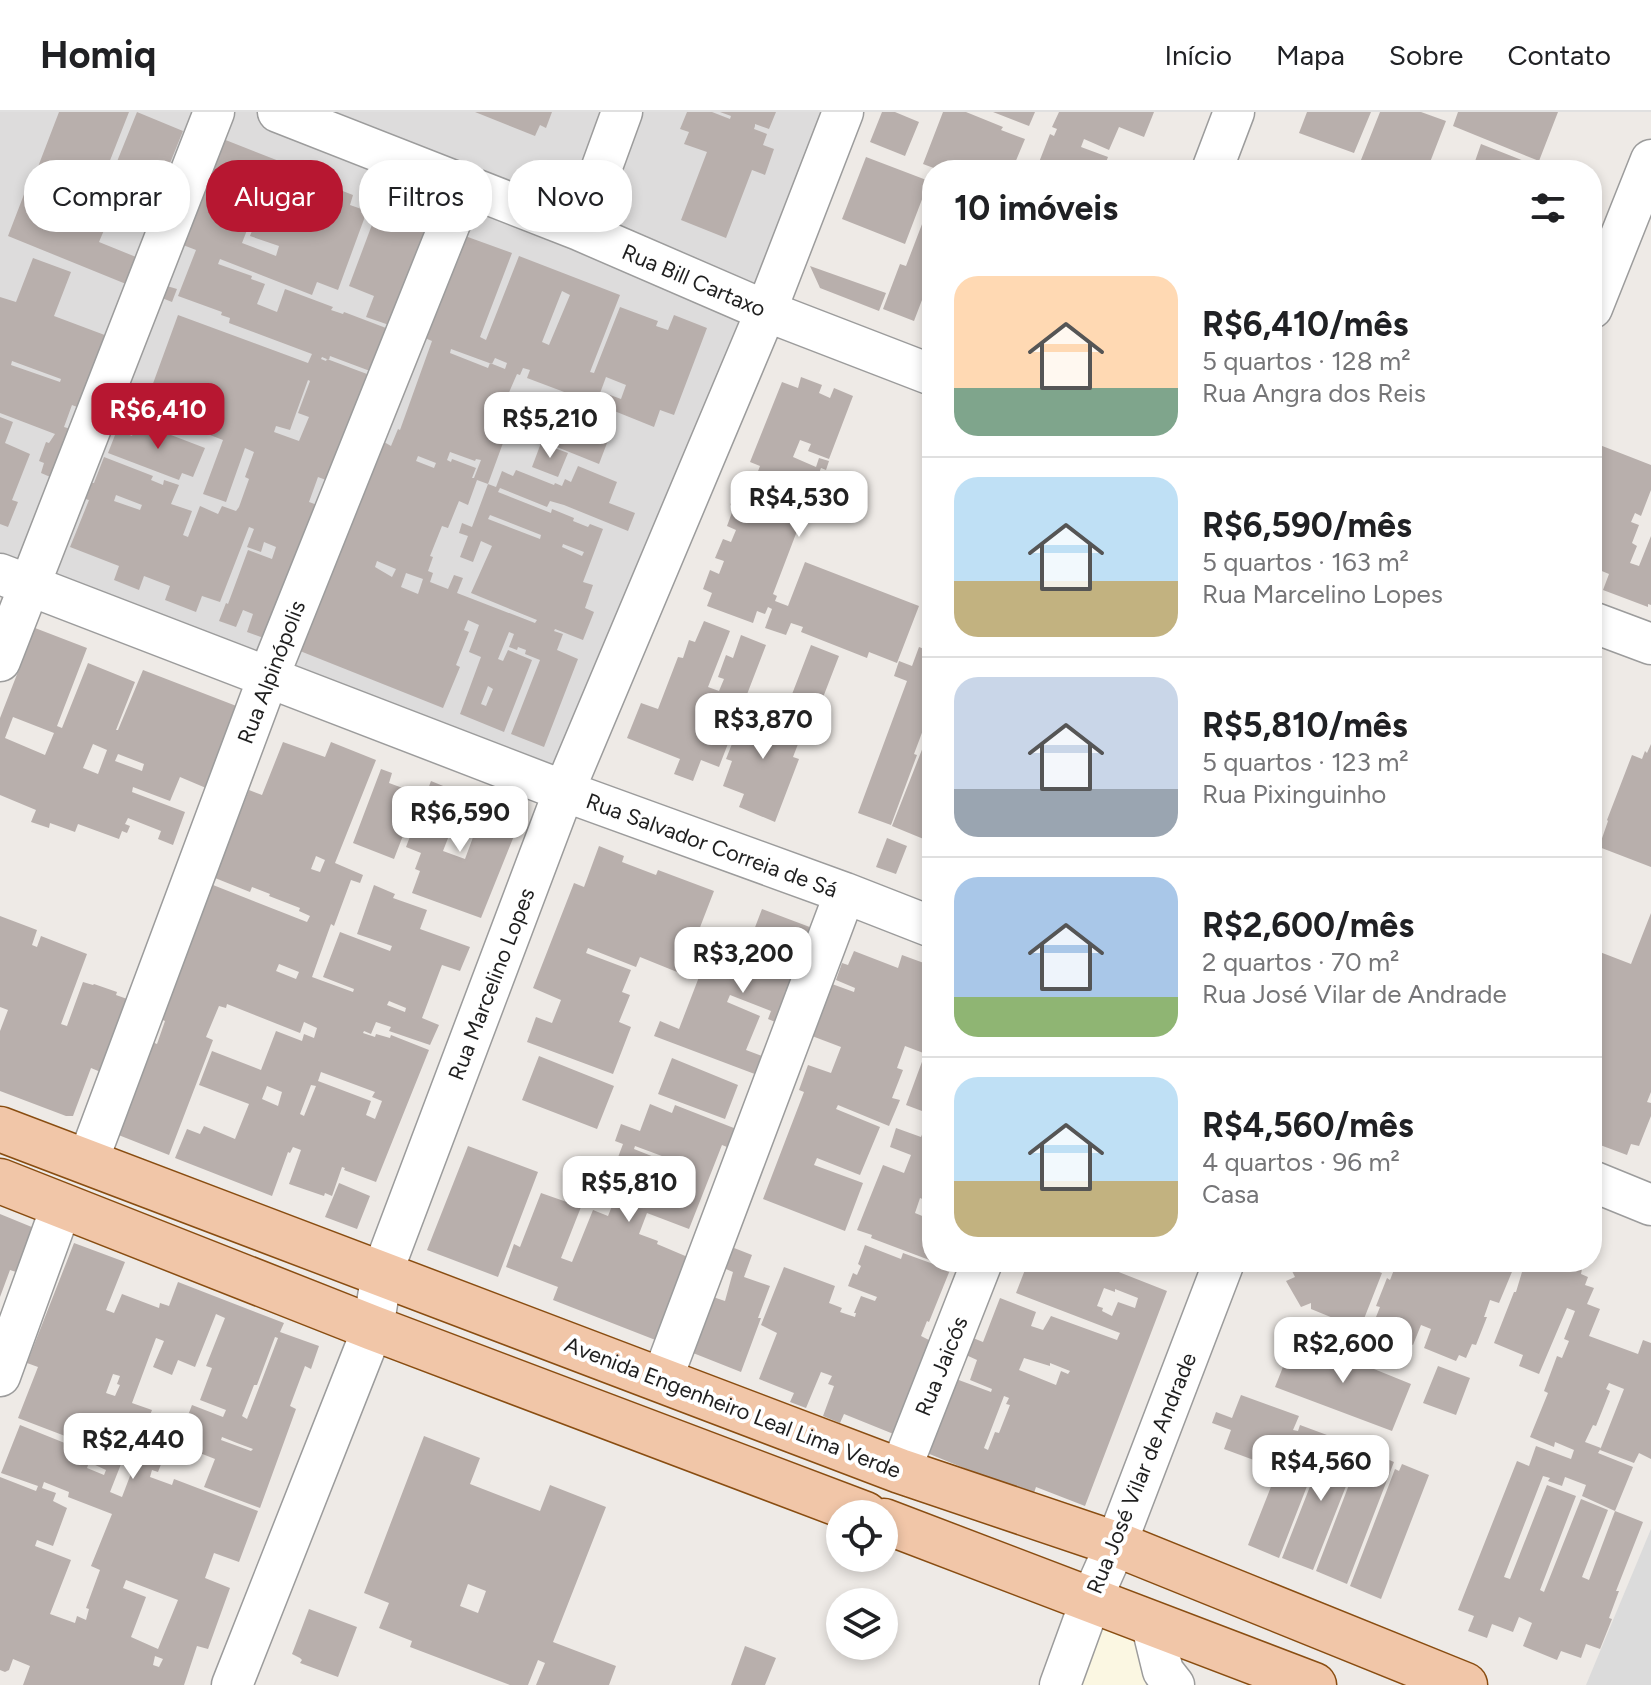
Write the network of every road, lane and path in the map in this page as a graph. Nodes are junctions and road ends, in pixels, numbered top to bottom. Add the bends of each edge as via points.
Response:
1 (214, 112) edge
2 (278, 112) edge
3 (622, 112) edge
4 (843, 112) edge
5 (1234, 112) edge
6 (399, 160) edge
7 (605, 160) edge
8 (1216, 160) edge
9 (1651, 160) edge
10 (447, 232) edge
11 (584, 232) edge
12 (1602, 283) edge
13 (766, 311) junction
14 (922, 371) edge
15 (15, 580) edge
16 (1602, 626) edge
17 (1651, 644) edge
18 (0, 661) edge
19 (268, 678) junction
20 (564, 791) junction
21 (845, 893) junction
22 (922, 923) edge
23 (0, 1129) edge
24 (87, 1163) junction
25 (0, 1181) edge
26 (1602, 1185) edge
27 (62, 1205) junction
28 (1651, 1205) edge
29 (978, 1272) edge
30 (1220, 1272) edge
31 (382, 1273) junction
32 (373, 1328) junction
33 (0, 1376) edge
34 (662, 1379) junction
35 (900, 1471) junction
36 (828, 1500) edge
37 (898, 1526) edge
38 (1116, 1544) junction
39 (1091, 1600) junction
40 (1151, 1622) junction
41 (232, 1685) edge
42 (1060, 1685) edge
43 (1174, 1685) edge
44 (1314, 1685) edge
45 (1465, 1685) edge

1 - 15 street
2 - 6 street, Rua Bill Cartaxo
3 - 7 street
4 - 13 street, Rua Marcelino Lopes
5 - 8 street
9 - 12 street
10 - 19 street, Rua Alpinópolis
11 - 13 street, Rua Bill Cartaxo
13 - 14 street, Rua Bill Cartaxo
13 - 20 street, Rua Marcelino Lopes
15 - 18 street
15 - 19 street, Rua Salvador Correia de Sá
16 - 17 street
19 - 20 street, Rua Salvador Correia de Sá
19 - 24 street, Rua Alpinópolis
20 - 21 street, Rua Salvador Correia de Sá
20 - 31 street, Rua Marcelino Lopes
21 - 22 street, Rua Salvador Correia de Sá
21 - 34 street
23 - 24 main road, Avenida Engenheiro Leal Lima Verde
24 - 31 main road, Avenida Engenheiro Leal Lima Verde
25 - 27 main road
26 - 28 street
27 - 32 main road
27 - 33 street
29 - 35 street, Rua Jaicós
30 - 38 street, Rua José Vilar de Andrade
31 - 32 street, Rua Marcelino Lopes
31 - 34 main road, Avenida Engenheiro Leal Lima Verde
32 - 36 main road
32 - 41 street, Rua Marcelino Lopes
34 - 35 main road, Avenida Engenheiro Leal Lima Verde
35 - 38 main road, Avenida Engenheiro Leal Lima Verde
37 - 39 main road
38 - 39 street, Rua José Vilar de Andrade
38 - 45 main road, Avenida Engenheiro Leal Lima Verde
39 - 40 main road
39 - 42 street, Rua José Vilar de Andrade
40 - 43 street via 1163,1671
40 - 44 main road

